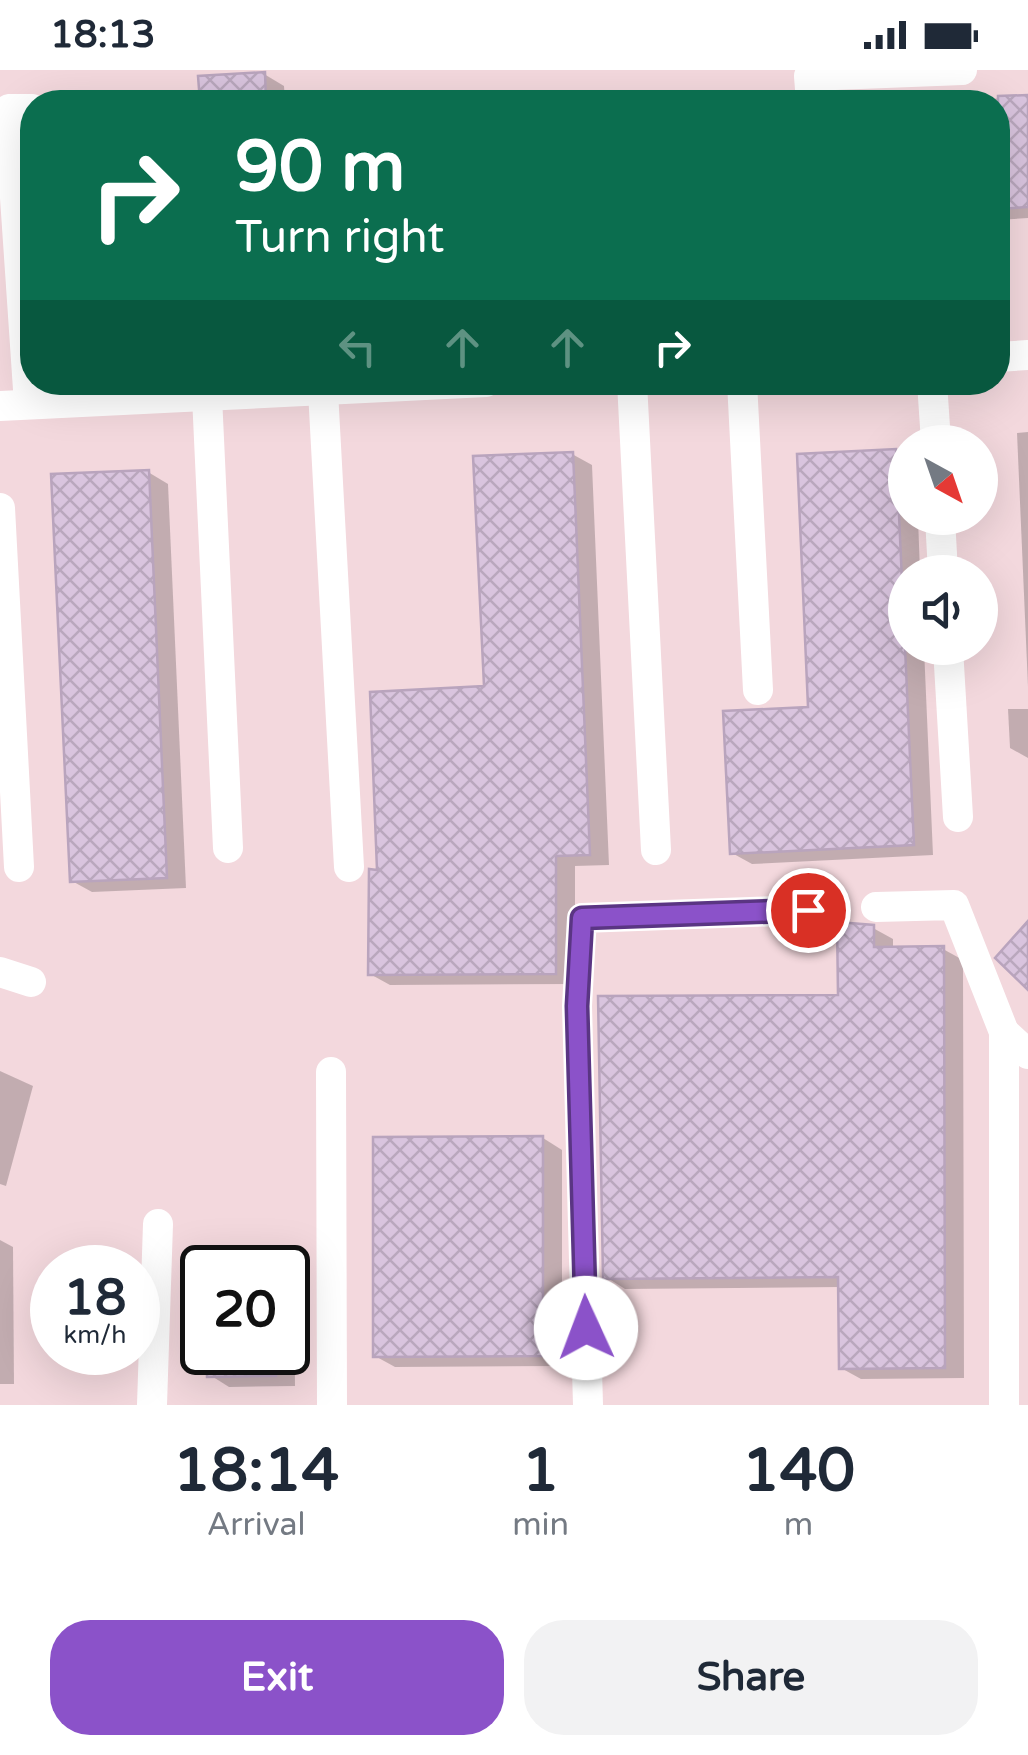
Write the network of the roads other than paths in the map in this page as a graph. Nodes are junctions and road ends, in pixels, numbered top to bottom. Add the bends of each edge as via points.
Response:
1 (962, 70) edge
2 (810, 90) edge
3 (20, 109) edge
4 (77, 395) edge
5 (179, 395) edge
6 (224, 395) edge
7 (342, 395) edge
8 (633, 395) edge
9 (743, 395) edge
10 (933, 395) edge
11 (207, 396) junction
12 (14, 405) edge
13 (935, 425) edge
14 (0, 508) edge
15 (949, 665) edge
16 (758, 690) dead end
17 (958, 817) dead end
18 (228, 848) dead end
19 (656, 850) dead end
20 (18, 867) dead end
21 (348, 867) dead end
22 (876, 907) dead end
23 (808, 910) dead end
24 (0, 972) edge
25 (31, 982) dead end
26 (1004, 1032) junction
27 (1028, 1054) edge
28 (332, 1072) dead end
29 (158, 1224) dead end
30 (152, 1405) edge
31 (332, 1405) edge
32 (588, 1405) edge
33 (1004, 1405) edge

1 - 2 street via 809,76
3 - 12 street via 9,109
4 - 12 street
5 - 11 street
6 - 11 street
7 - 21 street
8 - 19 street
9 - 16 street
10 - 13 street
11 - 18 street
14 - 20 street
15 - 17 street
22 - 26 street via 954,906
23 - 32 street via 582,918 577,1006
24 - 25 street
26 - 27 street
26 - 33 street
28 - 31 street
29 - 30 street

